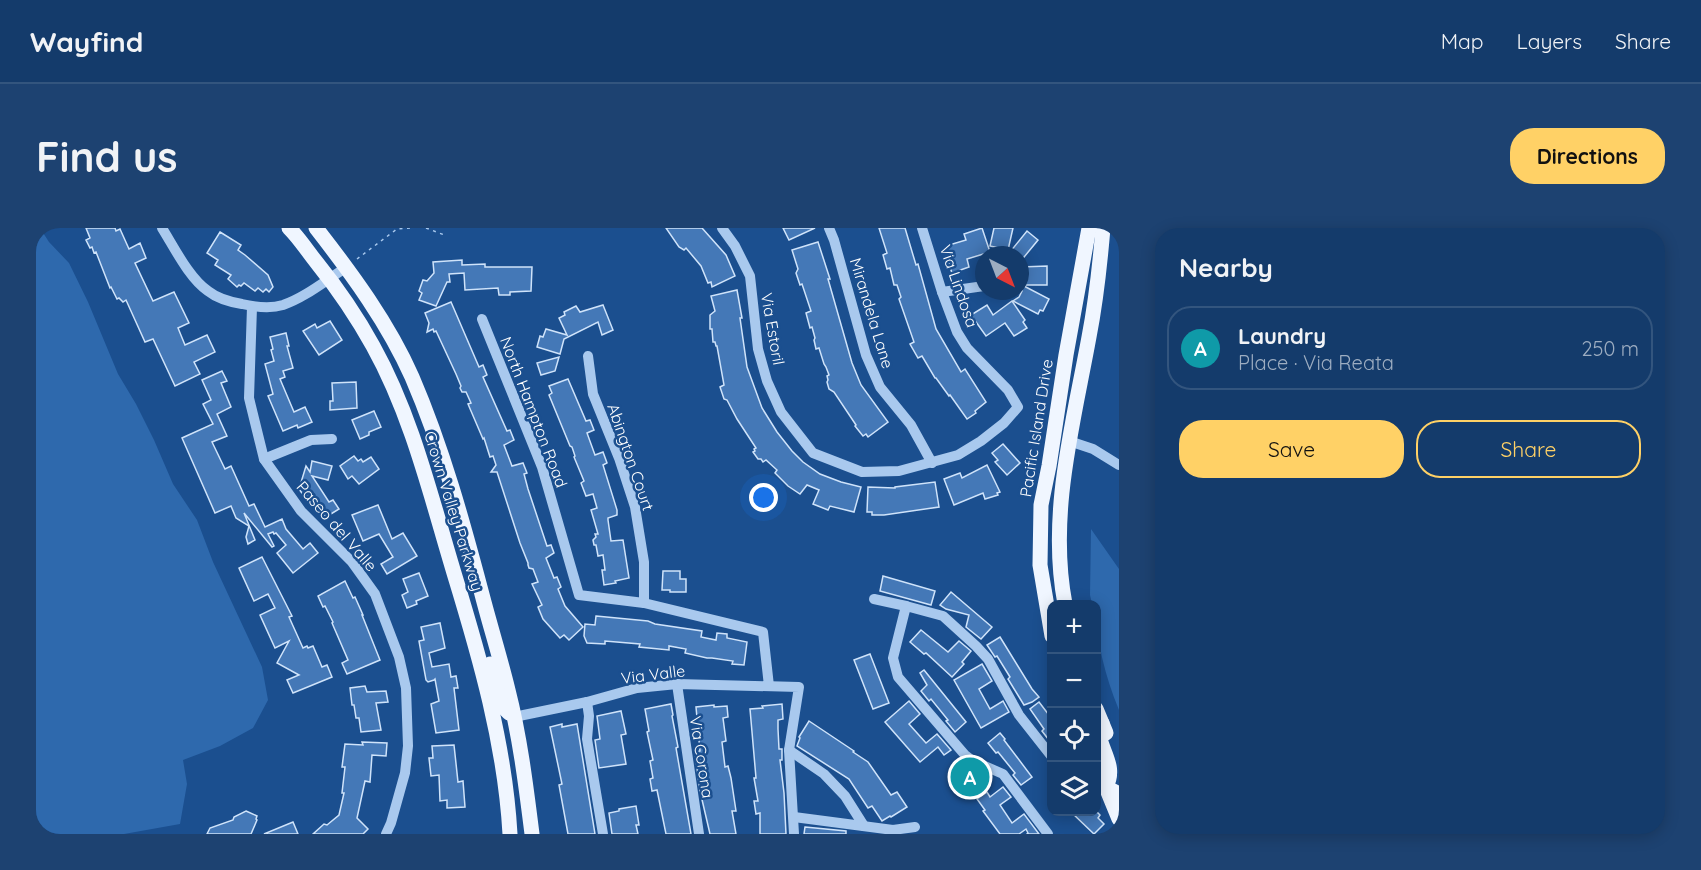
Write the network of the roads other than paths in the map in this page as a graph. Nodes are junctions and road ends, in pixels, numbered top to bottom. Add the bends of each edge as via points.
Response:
1 (162, 228) edge
2 (289, 228) edge
3 (316, 228) edge
4 (722, 228) edge
5 (829, 228) edge
6 (922, 228) edge
7 (1089, 228) edge
8 (1102, 228) edge
9 (347, 267) junction
10 (329, 278) junction
11 (975, 287) edge
12 (942, 292) junction
13 (252, 307) junction
14 (482, 319) dead end
15 (588, 356) dead end
16 (1018, 407) joint
17 (1056, 413) junction
18 (332, 439) dead end
19 (1069, 441) junction
20 (264, 459) junction
21 (932, 463) junction
22 (1119, 465) edge
23 (1049, 466) junction
24 (874, 599) dead end
25 (1064, 600) edge
26 (644, 603) junction
27 (906, 606) junction
28 (1047, 606) edge
29 (476, 645) junction
30 (677, 684) junction
31 (769, 686) junction
32 (587, 702) junction
33 (514, 717) junction
34 (1101, 721) edge
35 (1101, 741) edge
36 (789, 750) junction
37 (1047, 751) edge
38 (1119, 766) edge
39 (1101, 776) edge
40 (1107, 791) edge
41 (508, 797) junction
42 (794, 817) junction
43 (1119, 819) edge
44 (864, 826) junction
45 (915, 827) dead end
46 (386, 834) edge
47 (510, 834) edge
48 (532, 834) edge
49 (603, 834) edge
50 (699, 834) edge
51 (794, 834) edge
52 (1048, 834) edge

1 - 13 street via 207,291
2 - 10 main road, Crown Valley Parkway
3 - 9 main road, Crown Valley Parkway
4 - 21 street, Via Estoril via 750,276 758,348 767,381 781,412 813,453 862,472 898,471
5 - 21 street, Mirandela Lane via 866,355 880,387 911,425
6 - 12 street, Via Lindosa
7 - 17 main road, Pacific Island Drive
8 - 19 main road via 1090,334
9 - 10 street
9 - 33 main road, Crown Valley Parkway via 411,375 436,437
10 - 13 street via 283,305
10 - 29 main road, Crown Valley Parkway via 374,347 392,384
11 - 12 street
12 - 16 street, Via Lindosa via 967,348 1008,390
13 - 20 street, Paseo del Valle via 249,398
14 - 26 street, North Hampton Road via 542,467 579,595
15 - 26 street, Abington Court via 593,394 635,507 644,562
16 - 21 street, Via Estoril via 981,441 958,455
17 - 19 main road
17 - 23 main road, Pacific Island Drive
18 - 20 street via 311,440
19 - 22 street via 1093,449
19 - 23 main road
19 - 25 main road via 1059,513
20 - 46 street, Paseo del Valle via 301,511 352,562 375,594 399,657 406,688 408,746 405,773
23 - 28 main road, Pacific Island Drive via 1041,505 1040,565
24 - 27 street
26 - 31 street, North Hampton Road via 763,632
27 - 37 street via 943,616 976,646 988,659 1019,715
27 - 52 street via 893,658 898,677 965,755 1003,774
29 - 33 main road via 484,646 502,706
29 - 41 main road, Crown Valley Parkway
30 - 31 street, Via Valle
30 - 32 street, Via Valle via 637,688
30 - 50 street, Via Corona
31 - 36 street, Via Valle via 799,687
32 - 33 street, Via Valle
32 - 49 street via 587,739
33 - 41 main road via 509,740 515,787
33 - 48 main road, Crown Valley Parkway
34 - 38 main road
35 - 40 main road via 1111,771
36 - 42 street
36 - 44 street via 824,774 845,796
39 - 40 main road
40 - 43 main road
41 - 47 main road, Crown Valley Parkway
42 - 44 street
42 - 51 street
44 - 45 street via 893,830

